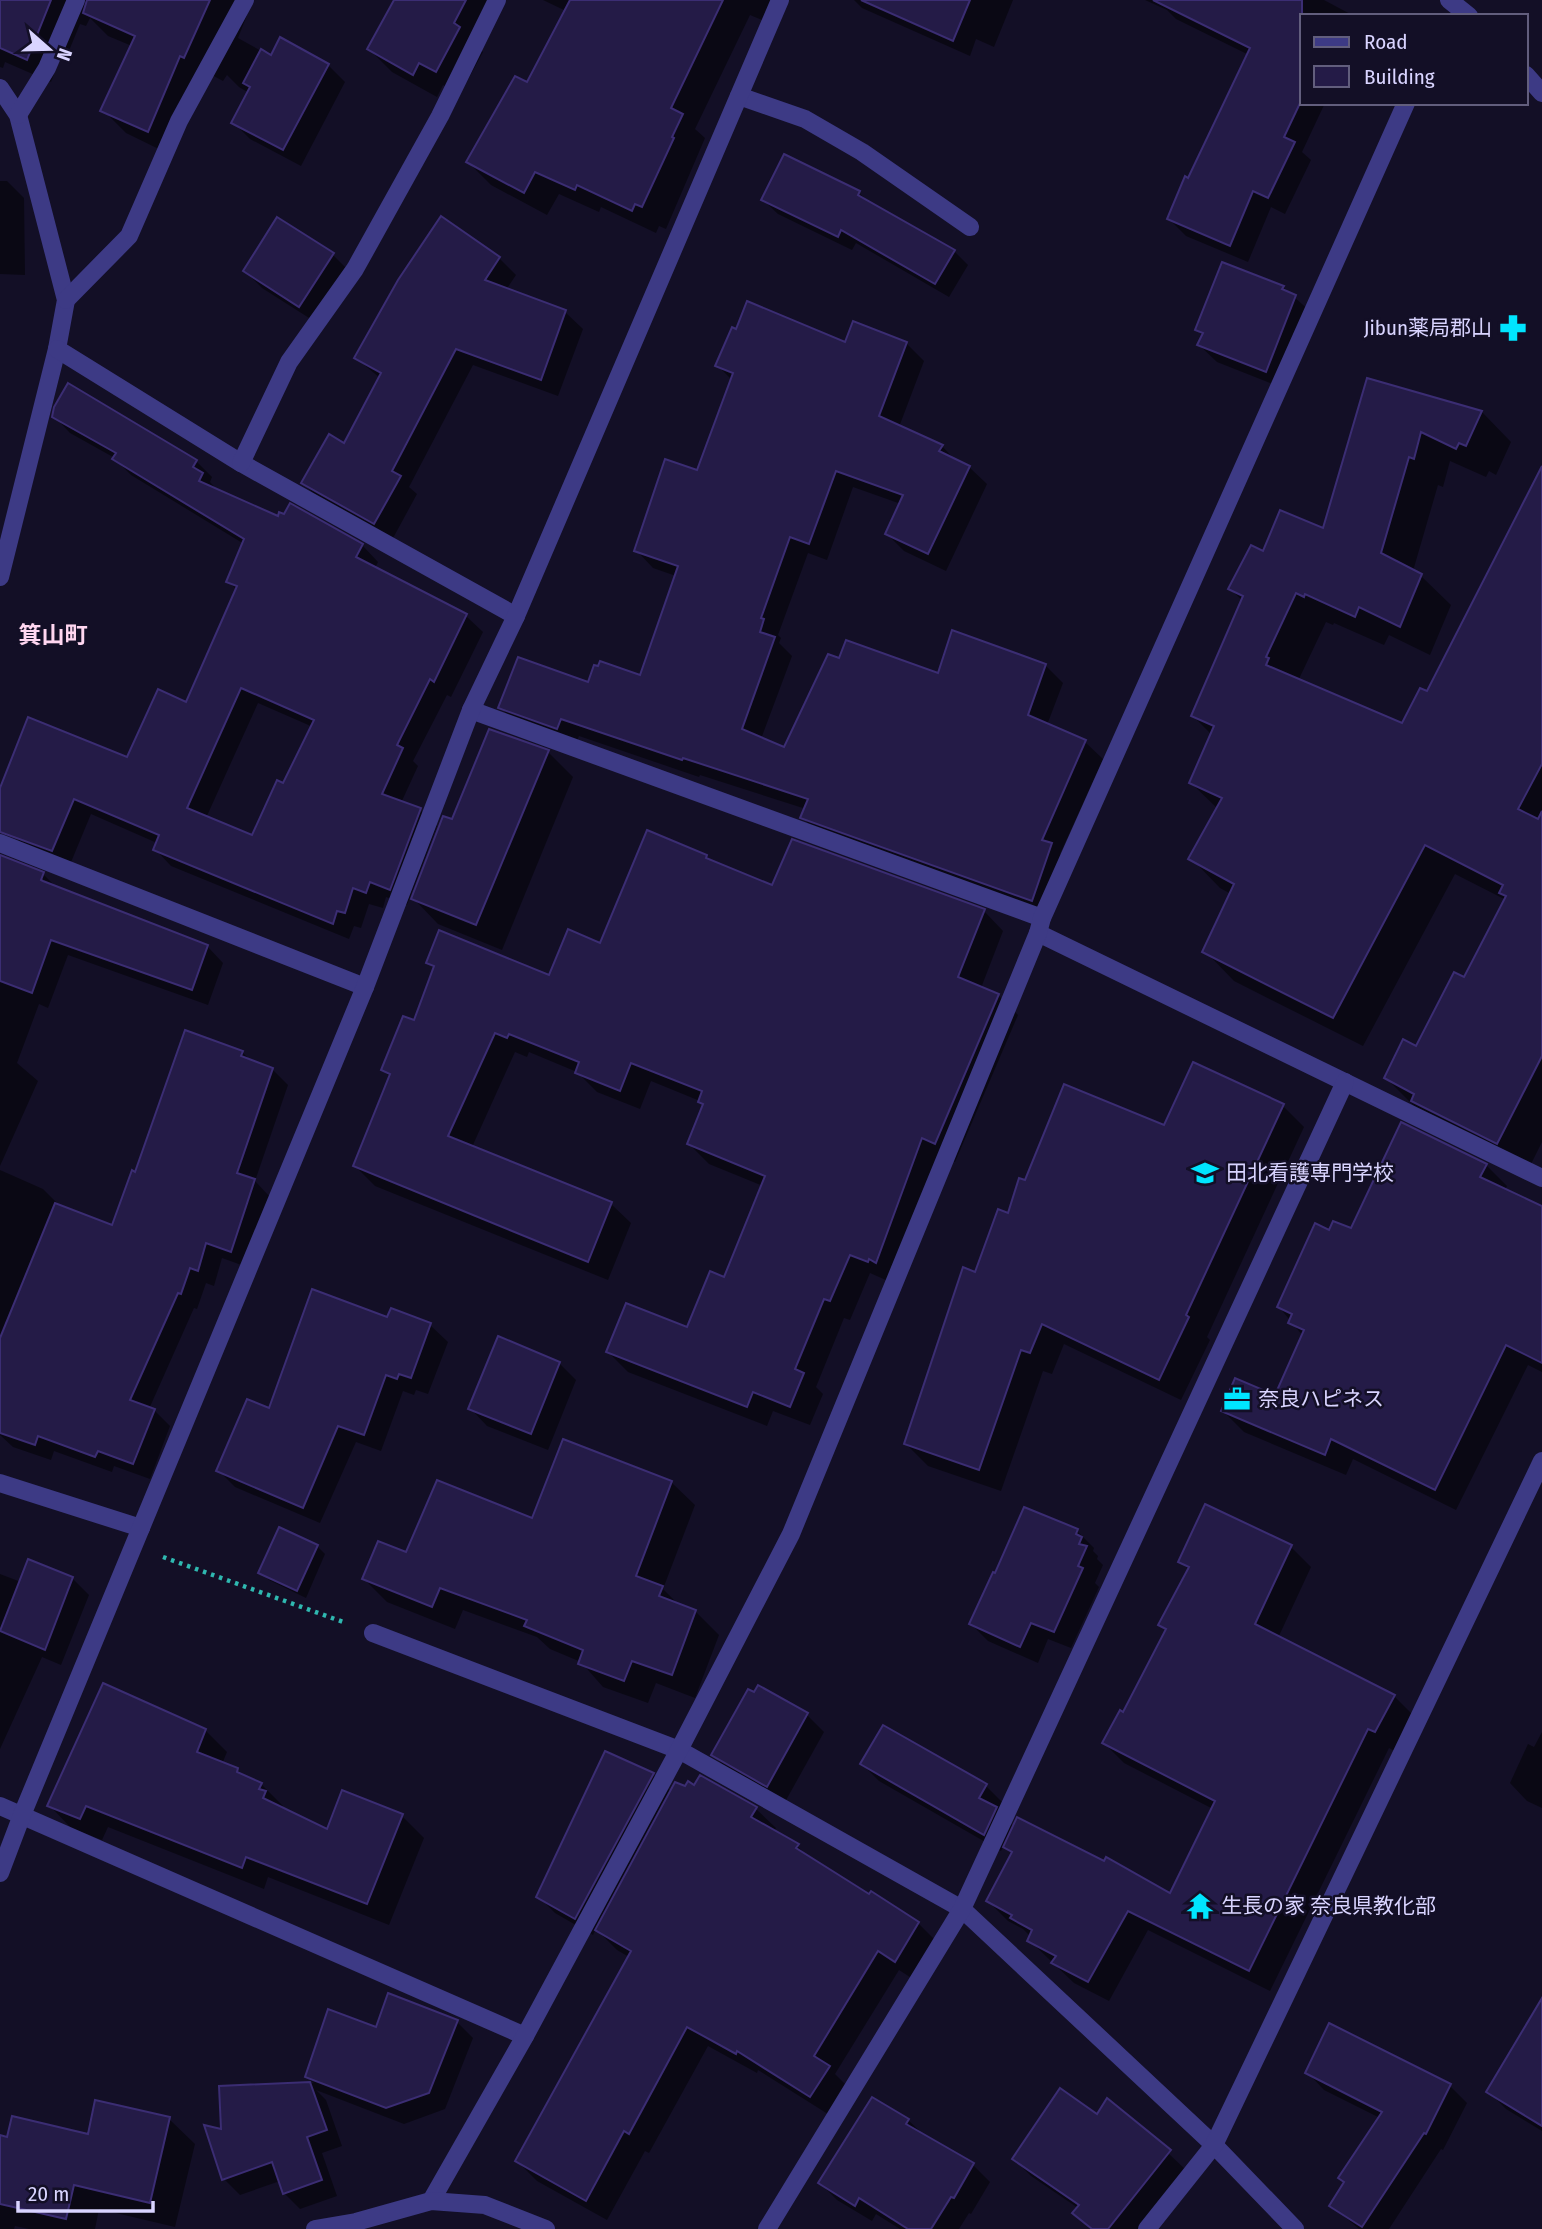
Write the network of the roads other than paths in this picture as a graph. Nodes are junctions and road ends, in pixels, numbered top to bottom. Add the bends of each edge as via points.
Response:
1 (76, 0) edge
2 (245, 0) edge
3 (497, 0) edge
4 (780, 0) edge
5 (1449, 6) edge
6 (1465, 14) edge
7 (0, 88) edge
8 (738, 96) junction
9 (1405, 105) edge
10 (18, 115) junction
11 (970, 227) dead end
12 (66, 300) junction
13 (57, 349) junction
14 (241, 463) junction
15 (0, 577) edge
16 (516, 616) junction
17 (471, 710) junction
18 (0, 843) edge
19 (1040, 926) junction
20 (365, 987) junction
21 (1345, 1082) junction
22 (1542, 1178) edge
23 (1542, 1461) edge
24 (0, 1483) edge
25 (141, 1528) junction
26 (373, 1633) road end
27 (679, 1750) junction
28 (0, 1806) edge
29 (22, 1815) junction
30 (0, 1873) edge
31 (962, 1909) junction
32 (525, 2036) junction
33 (1214, 2145) junction
34 (431, 2201) junction
35 (355, 2225) edge
36 (315, 2229) edge
37 (546, 2229) edge
38 (767, 2229) edge
39 (1147, 2229) edge
40 (1295, 2229) edge

1 - 10 street via 47,68
2 - 12 street via 179,121 129,236
3 - 14 street via 440,116 355,270 289,362
4 - 8 street
5 - 6 street
7 - 10 street
8 - 11 street via 805,119 862,152
8 - 16 street
9 - 19 street
10 - 12 street
12 - 13 street
13 - 14 street
13 - 15 street
14 - 16 street
16 - 17 street
17 - 19 street
17 - 20 street
18 - 20 street
19 - 21 street
19 - 27 street via 791,1534
20 - 25 street
21 - 22 street
21 - 31 street
23 - 33 street
24 - 25 street
25 - 29 street
26 - 27 street
27 - 31 street
27 - 32 street
28 - 29 street
29 - 30 street
29 - 32 street
31 - 33 street
31 - 38 street
32 - 34 street
33 - 39 street
33 - 40 street
34 - 35 street
34 - 37 street via 485,2205
35 - 36 street

